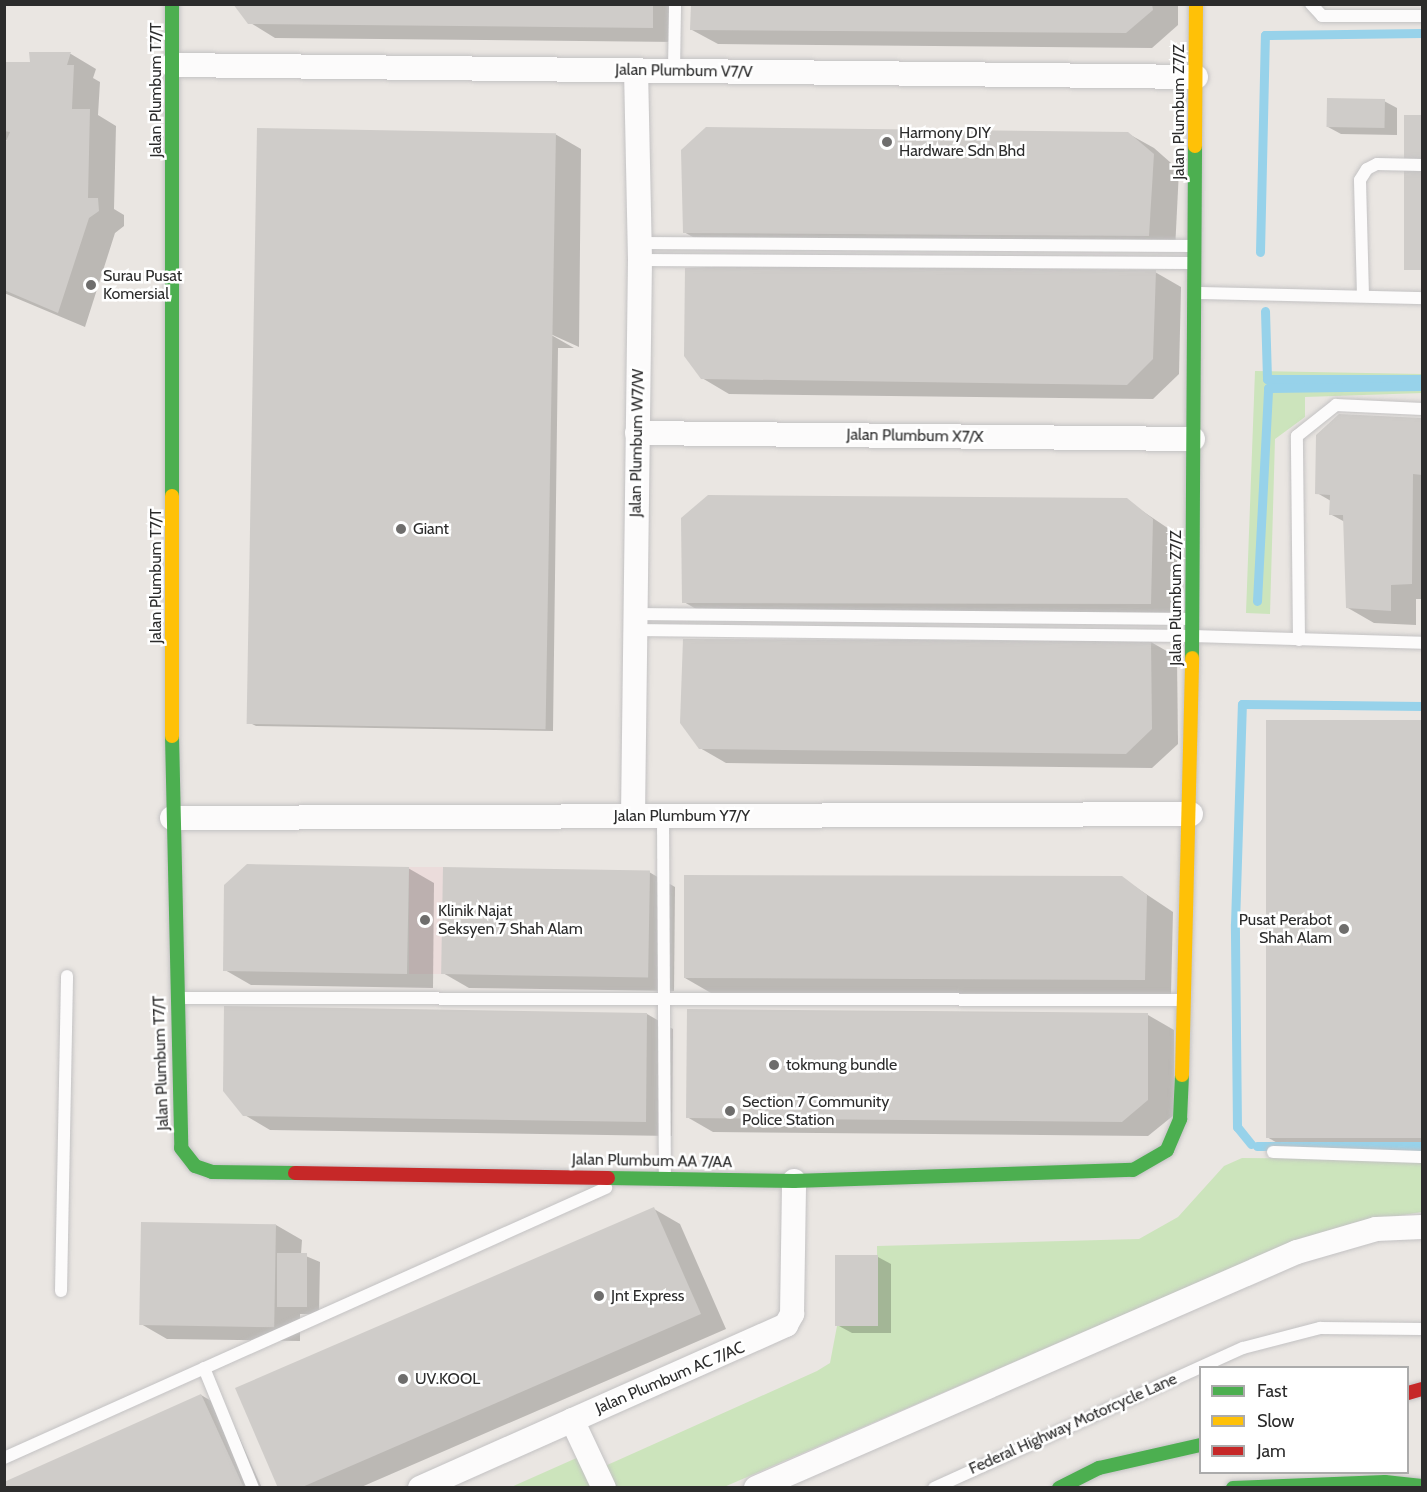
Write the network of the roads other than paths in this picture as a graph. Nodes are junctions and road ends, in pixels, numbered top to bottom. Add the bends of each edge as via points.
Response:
1 (172, 4) edge
2 (675, 4) edge
3 (1196, 4) edge
4 (1311, 4) edge
5 (1422, 16) edge
6 (172, 65) junction
7 (636, 70) junction
8 (674, 71) junction
9 (1196, 77) junction
10 (1422, 165) edge
11 (1194, 246) junction
12 (639, 251) junction
13 (1194, 263) junction
14 (1194, 293) junction
15 (1363, 296) junction
16 (1422, 298) edge
17 (1422, 409) edge
18 (638, 433) junction
19 (1193, 439) junction
20 (1192, 619) junction
21 (634, 622) junction
22 (1192, 636) junction
23 (1299, 640) junction
24 (1422, 643) edge
25 (1191, 813) junction
26 (633, 816) junction
27 (663, 816) junction
28 (172, 818) junction
29 (67, 976) dead end
30 (175, 998) junction
31 (662, 999) junction
32 (1187, 1000) junction
33 (181, 1148) joint
34 (1273, 1152) dead end
35 (1422, 1157) edge
36 (1133, 1170) joint
37 (631, 1177) junction
38 (665, 1178) junction
39 (794, 1181) junction
40 (1422, 1227) edge
41 (61, 1292) dead end
42 (1422, 1329) edge
43 (1203, 1366) edge
44 (204, 1368) junction
45 (1199, 1368) edge
46 (572, 1420) junction
47 (1199, 1445) edge
48 (4, 1458) edge
49 (1422, 1486) edge
50 (253, 1488) edge
51 (420, 1488) edge
52 (604, 1488) edge
53 (756, 1488) edge
54 (934, 1488) edge
55 (1059, 1488) edge
56 (1233, 1488) edge

1 - 6 main road, Jalan Plumbum T7/T
2 - 8 lane
3 - 9 main road, Jalan Plumbum Z7/Z
4 - 5 lane via 1322,16
6 - 7 street, Jalan Plumbum V7/V
6 - 28 main road, Jalan Plumbum T7/T
7 - 8 street, Jalan Plumbum V7/V
7 - 12 street, Jalan Plumbum W7/W
8 - 9 street, Jalan Plumbum V7/V
9 - 11 main road, Jalan Plumbum Z7/Z
10 - 15 lane via 1377,164 1360,180
11 - 12 lane
11 - 13 main road, Jalan Plumbum Z7/Z
12 - 13 lane
12 - 18 street, Jalan Plumbum W7/W
13 - 14 main road, Jalan Plumbum Z7/Z
14 - 15 lane
14 - 19 main road, Jalan Plumbum Z7/Z
15 - 16 lane
17 - 23 lane via 1336,405 1297,436
18 - 19 street, Jalan Plumbum X7/X
18 - 21 street, Jalan Plumbum W7/W
19 - 20 main road, Jalan Plumbum Z7/Z
20 - 21 lane
20 - 22 main road, Jalan Plumbum Z7/Z
21 - 22 lane
21 - 26 street, Jalan Plumbum W7/W
22 - 23 lane
22 - 25 main road, Jalan Plumbum Z7/Z
23 - 24 lane
25 - 27 street, Jalan Plumbum Y7/Y
25 - 32 main road, Jalan Plumbum Z7/Z
26 - 27 street, Jalan Plumbum Y7/Y
26 - 28 street, Jalan Plumbum Y7/Y
27 - 31 lane
28 - 30 main road, Jalan Plumbum T7/T
29 - 41 lane
30 - 31 lane
30 - 33 main road, Jalan Plumbum T7/T
31 - 32 lane
31 - 38 lane
32 - 36 main road, Jalan Plumbum Z7/Z via 1180,1119 1167,1149
33 - 37 main road, Jalan Plumbum AA 7/AA via 195,1166 212,1172
34 - 35 lane
36 - 39 main road, Jalan Plumbum AA 7/AA
37 - 38 main road, Jalan Plumbum AA 7/AA
37 - 44 lane
38 - 39 main road, Jalan Plumbum AA 7/AA
39 - 46 street, Jalan Plumbum AC 7/AC via 792,1314 786,1325
40 - 53 street via 1376,1229 1297,1252
42 - 43 lane, Federal Highway Motorcycle Lane via 1320,1328 1243,1348
44 - 48 lane
44 - 50 lane
45 - 54 lane, Federal Highway Motorcycle Lane
46 - 51 street, Jalan Plumbum AC 7/AC
46 - 52 street
47 - 55 main road via 1099,1468
49 - 56 main road via 1385,1482

